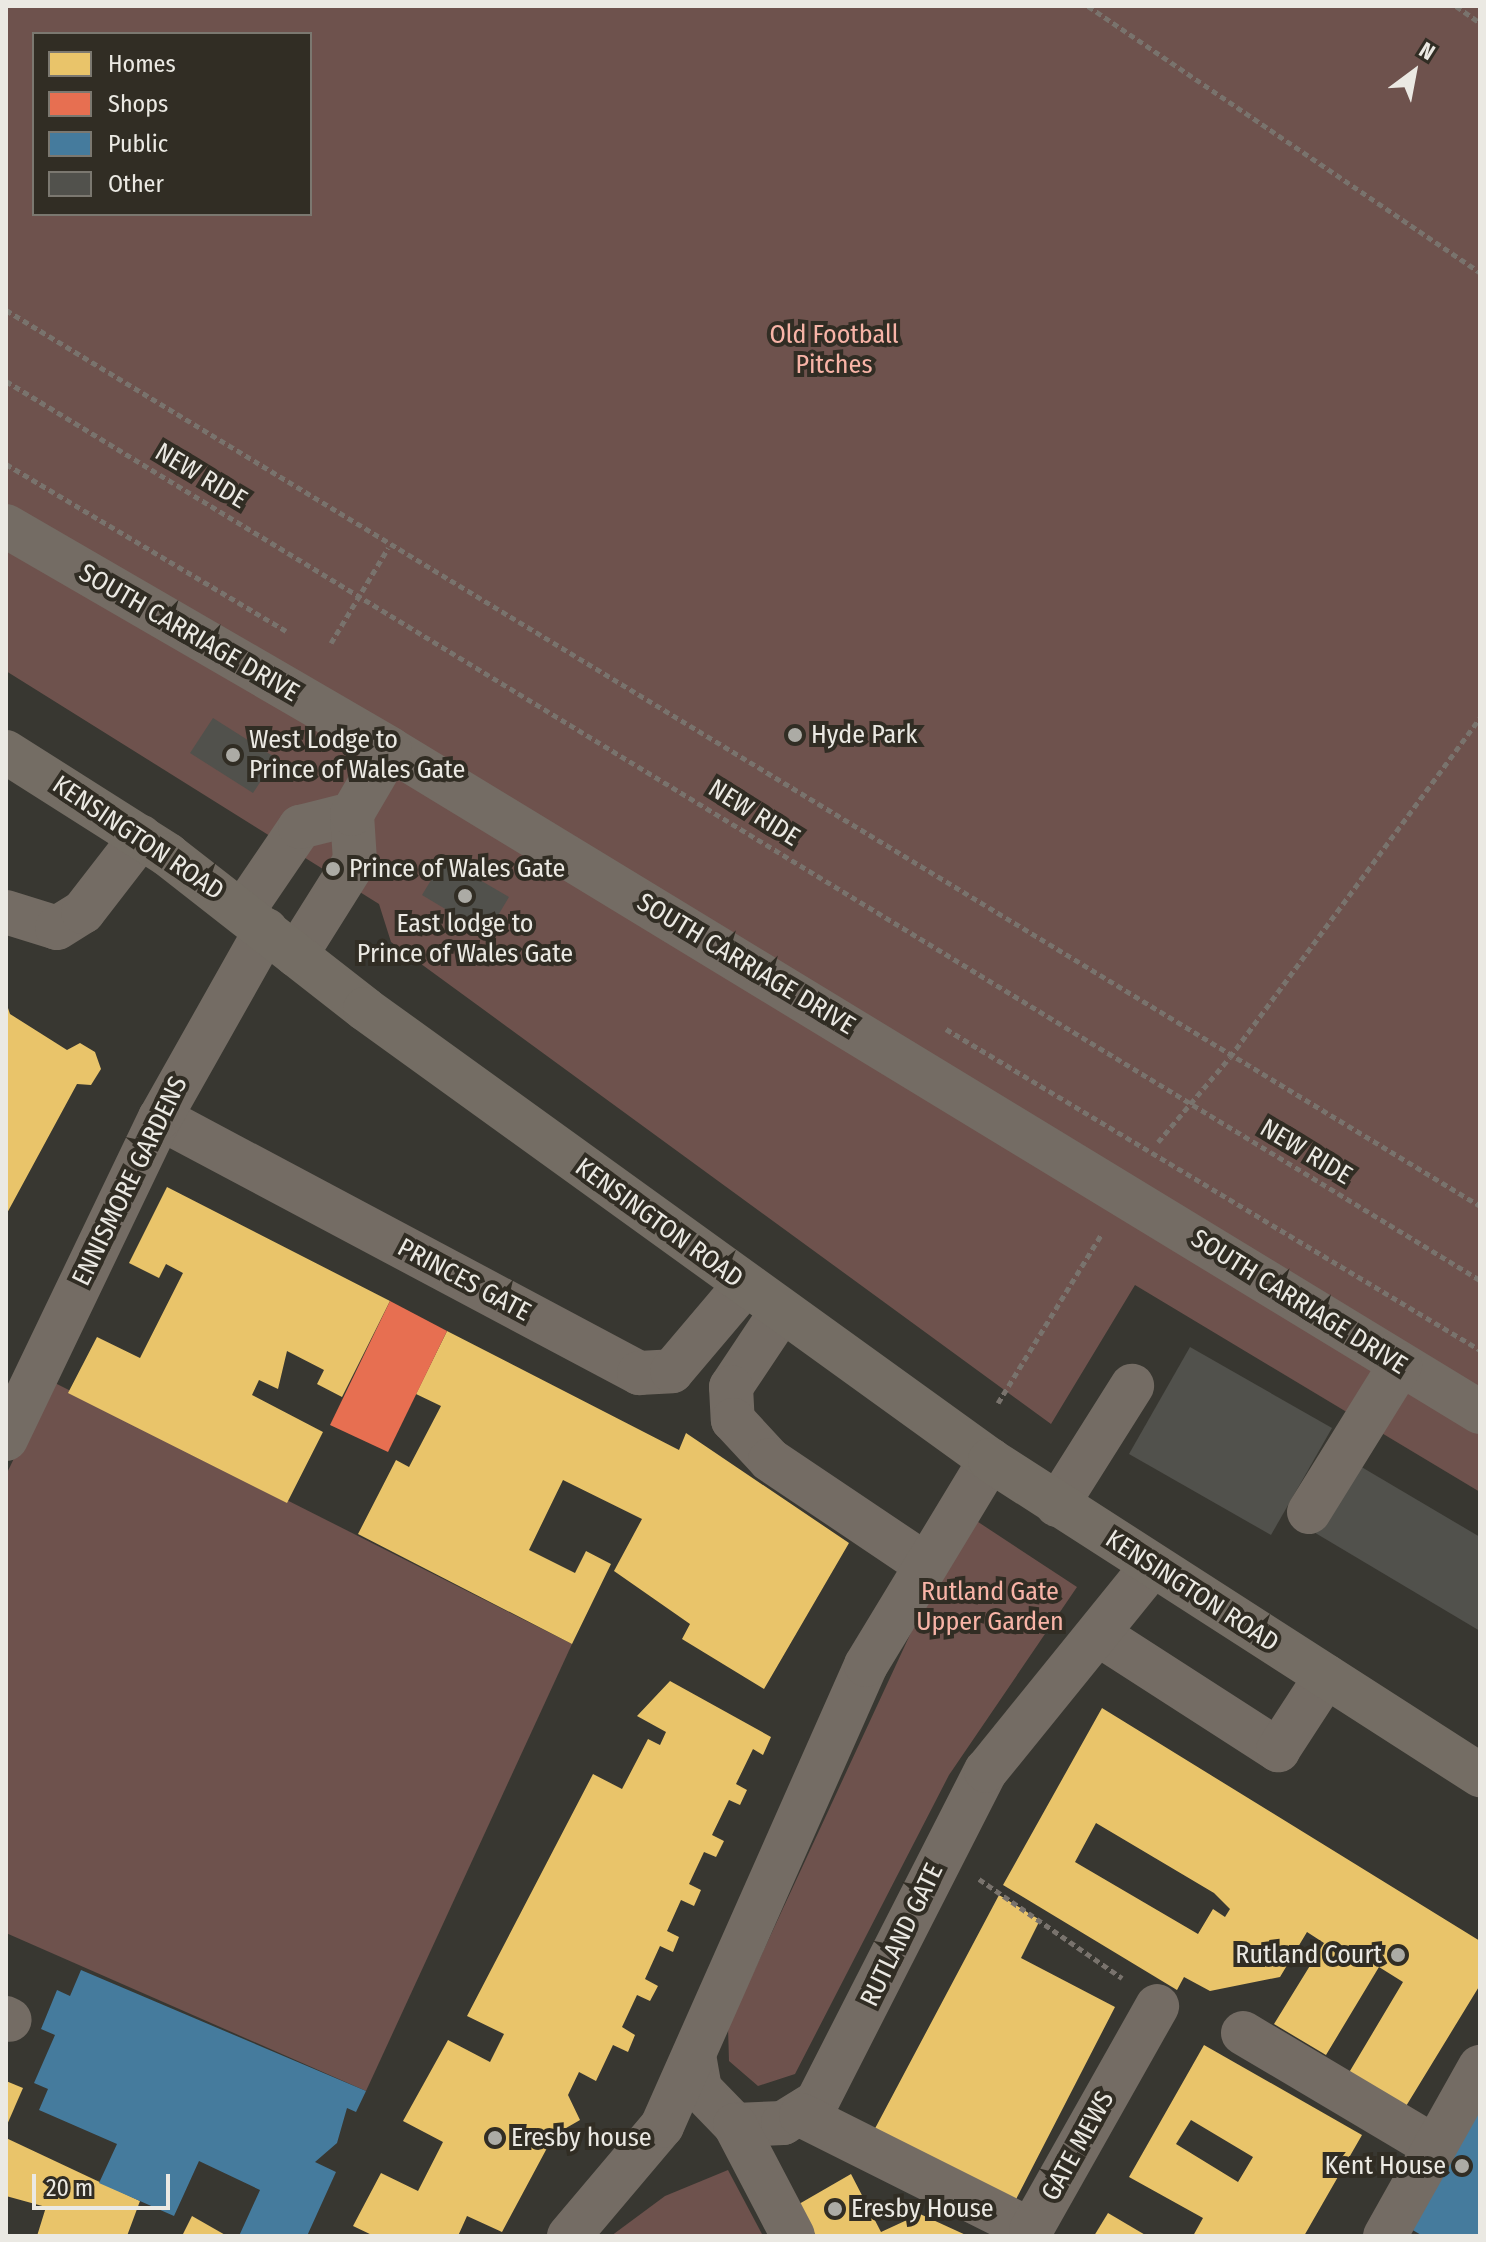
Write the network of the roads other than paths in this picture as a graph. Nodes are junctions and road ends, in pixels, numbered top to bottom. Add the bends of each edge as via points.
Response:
1 (6, 526) edge
2 (390, 749) junction
3 (6, 752) edge
4 (352, 814) junction
5 (141, 837) junction
6 (6, 912) edge
7 (268, 932) junction
8 (160, 1118) junction
9 (745, 1285) junction
10 (781, 1312) junction
11 (1400, 1365) junction
12 (1132, 1386) dead end
13 (1480, 1412) edge
14 (6, 1439) edge
15 (990, 1460) junction
16 (1057, 1505) junction
17 (1309, 1512) dead end
18 (923, 1563) junction
19 (1152, 1566) junction
20 (1101, 1636) junction
21 (1326, 1676) junction
22 (1480, 1775) edge
23 (1157, 2006) road end
24 (1243, 2033) dead end
25 (694, 2055) junction
26 (1480, 2067) edge
27 (801, 2115) junction
28 (735, 2125) junction
29 (1435, 2147) junction
30 (569, 2236) edge
31 (793, 2236) edge
32 (1385, 2236) edge

1 - 2 street, SOUTH CARRIAGE DRIVE
2 - 4 street
2 - 11 street, SOUTH CARRIAGE DRIVE
3 - 5 main road, KENSINGTON ROAD
4 - 7 street via 355,861
4 - 7 street via 300,827
5 - 6 street via 83,912 57,928
5 - 7 main road, KENSINGTON ROAD
7 - 8 street, ENNISMORE GARDENS
7 - 9 main road, KENSINGTON ROAD
8 - 9 street, PRINCES GATE via 639,1373 672,1371
8 - 14 street, ENNISMORE GARDENS
9 - 10 main road, KENSINGTON ROAD
10 - 15 main road, KENSINGTON ROAD
10 - 18 street via 731,1387 733,1420 770,1460
11 - 13 street, SOUTH CARRIAGE DRIVE
11 - 17 street
12 - 16 street
15 - 16 main road, KENSINGTON ROAD
15 - 18 street
16 - 19 main road, KENSINGTON ROAD
18 - 25 street via 866,1665
19 - 20 street, RUTLAND GATE
19 - 21 main road, KENSINGTON ROAD
20 - 21 street via 1278,1750
20 - 27 street, RUTLAND GATE via 1031,1710 986,1771 829,2084
21 - 22 main road, KENSINGTON ROAD
23 - 27 street, GATE MEWS via 1031,2230
24 - 29 street
25 - 28 street via 700,2089
25 - 30 street via 662,2126
26 - 29 street
27 - 28 street via 761,2127
28 - 31 street
29 - 32 street

